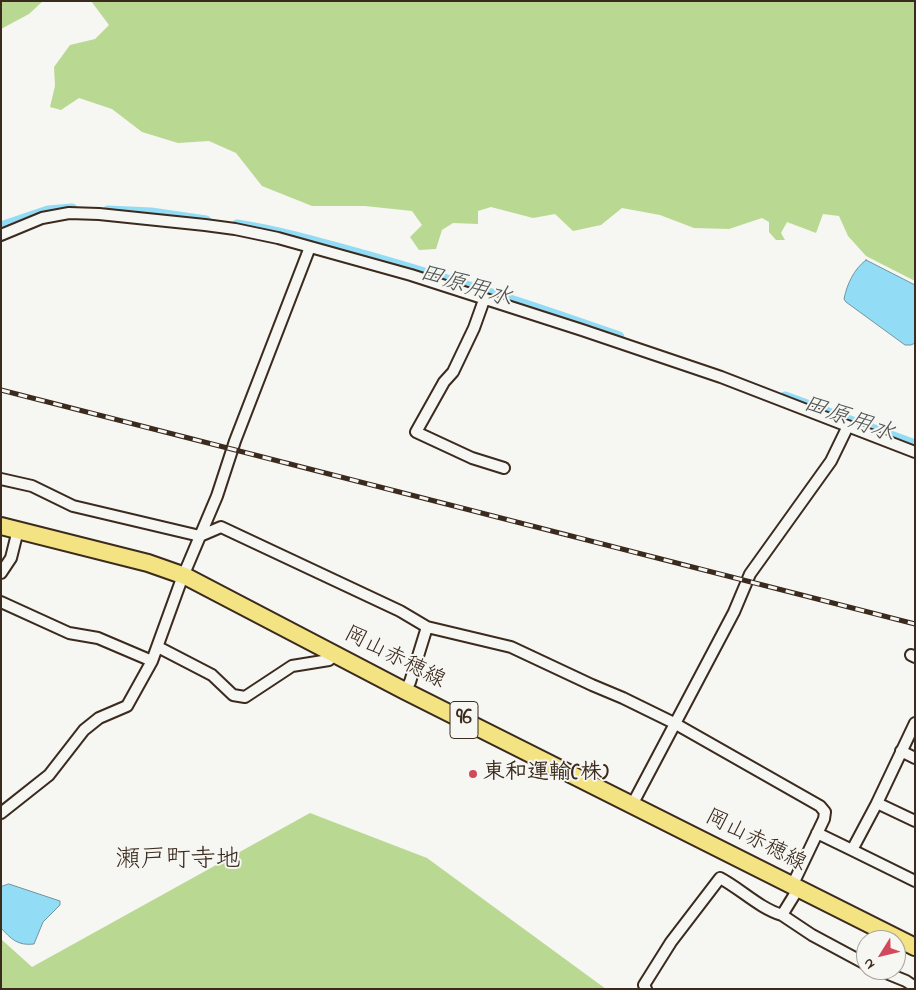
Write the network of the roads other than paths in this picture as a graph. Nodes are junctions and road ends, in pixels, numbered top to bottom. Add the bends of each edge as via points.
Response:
1 (1, 234) edge
2 (310, 247) junction
3 (484, 300) junction
4 (848, 426) junction
5 (915, 452) edge
6 (504, 468) dead end
7 (1, 479) edge
8 (1, 526) edge
9 (18, 530) junction
10 (200, 536) junction
11 (1, 573) edge
12 (185, 576) junction
13 (1, 602) edge
14 (427, 627) junction
15 (158, 647) junction
16 (335, 654) junction
17 (152, 661) junction
18 (406, 691) junction
19 (674, 723) junction
20 (915, 723) edge
21 (901, 751) junction
22 (915, 758) edge
23 (877, 803) junction
24 (632, 804) junction
25 (1, 813) edge
26 (915, 821) edge
27 (817, 833) junction
28 (852, 850) junction
29 (915, 881) edge
30 (795, 887) junction
31 (782, 915) junction
32 (915, 947) edge
33 (856, 959) edge
34 (904, 980) edge
35 (915, 986) edge
36 (646, 989) edge

1 - 2 street via 55,215 99,214 235,229
2 - 3 street via 411,275
2 - 10 street
3 - 4 street via 720,377
3 - 6 street via 453,372 416,432 472,458
4 - 5 street
4 - 19 street via 831,461 750,574 734,612
7 - 10 street via 32,486 73,506
8 - 9 main road, 岡山赤穂線 / 96
9 - 11 street via 11,558
9 - 12 main road, 岡山赤穂線 / 96
10 - 12 street
10 - 14 street via 221,527 400,611
12 - 15 street
12 - 16 main road, 岡山赤穂線 / 96
13 - 17 street via 69,633 98,638
14 - 18 street
14 - 19 street via 511,647
15 - 16 street via 212,675 233,695 245,697 292,666 329,660
15 - 17 street
16 - 18 main road, 岡山赤穂線 / 96
17 - 25 street via 127,706 100,718 84,730 49,775
18 - 24 main road, 岡山赤穂線 / 96
19 - 24 street
19 - 27 street via 820,806 826,812
20 - 21 street
21 - 22 street
21 - 23 street
23 - 26 street
23 - 28 street
24 - 30 main road, 岡山赤穂線 / 96
27 - 28 street
27 - 30 street
28 - 29 street
30 - 31 street
30 - 32 main road, 岡山赤穂線 / 96
31 - 33 street
31 - 36 street via 761,906 720,878 671,942 644,985
34 - 35 street

